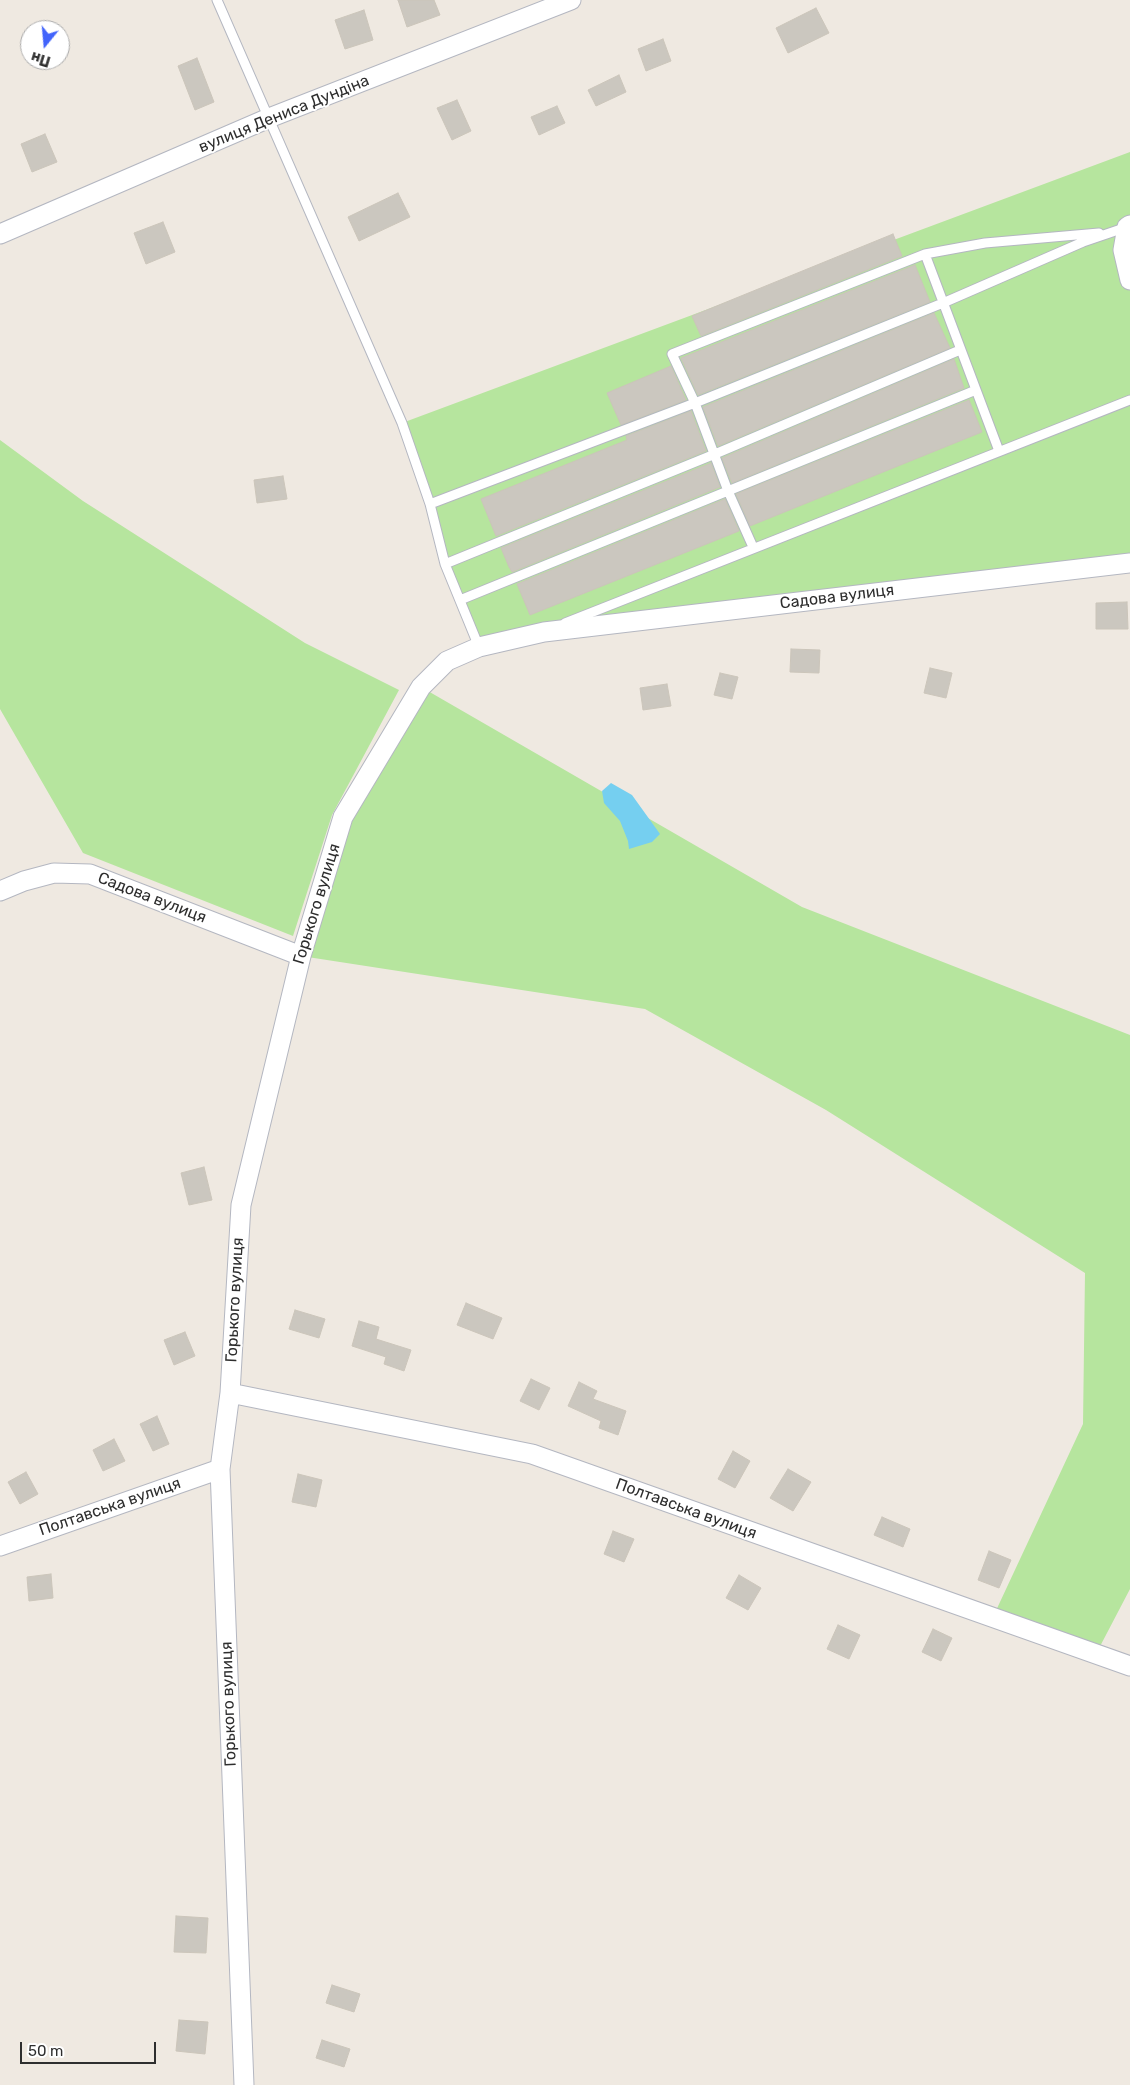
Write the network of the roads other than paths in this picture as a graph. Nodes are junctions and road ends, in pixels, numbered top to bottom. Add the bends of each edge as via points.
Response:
1 (217, 0) edge
2 (571, 0) edge
3 (269, 118) junction
4 (1124, 228) edge
5 (0, 234) edge
6 (925, 254) junction
7 (1130, 280) edge
8 (943, 303) junction
9 (960, 350) junction
10 (976, 390) junction
11 (1130, 400) edge
12 (695, 403) junction
13 (999, 451) junction
14 (715, 454) junction
15 (728, 491) junction
16 (430, 504) junction
17 (754, 548) junction
18 (1130, 563) edge
19 (445, 564) junction
20 (460, 600) junction
21 (544, 632) junction
22 (479, 647) junction
23 (0, 891) edge
24 (301, 956) junction
25 (230, 1394) junction
26 (220, 1469) junction
27 (0, 1546) edge
28 (1130, 1666) edge
29 (244, 2085) edge

1 - 3 lane
2 - 3 street, вулиця Дениса Дундіна
3 - 5 street, вулиця Дениса Дундіна
3 - 16 lane via 402,423
4 - 6 lane via 985,242
4 - 7 street via 1123,250
4 - 8 lane via 1083,242
6 - 8 lane
6 - 12 lane via 672,354
8 - 9 lane
8 - 12 lane
9 - 10 lane
9 - 14 lane
10 - 13 lane
10 - 15 lane
11 - 13 lane
12 - 14 lane
12 - 16 lane
13 - 17 lane
14 - 15 lane
14 - 19 lane
15 - 17 lane
15 - 20 lane
16 - 19 lane
17 - 21 lane
18 - 21 street, Садова вулиця
19 - 20 lane
20 - 22 lane
21 - 22 street, Горького вулиця
22 - 24 street, Горького вулиця via 447,661 421,687 343,817
23 - 24 street, Садова вулиця via 54,874 90,874
24 - 25 street, Горького вулиця via 240,1205
25 - 26 street, Горького вулиця
25 - 28 street, Полтавська вулиця via 532,1454
26 - 27 street, Полтавська вулиця
26 - 29 street, Горького вулиця

